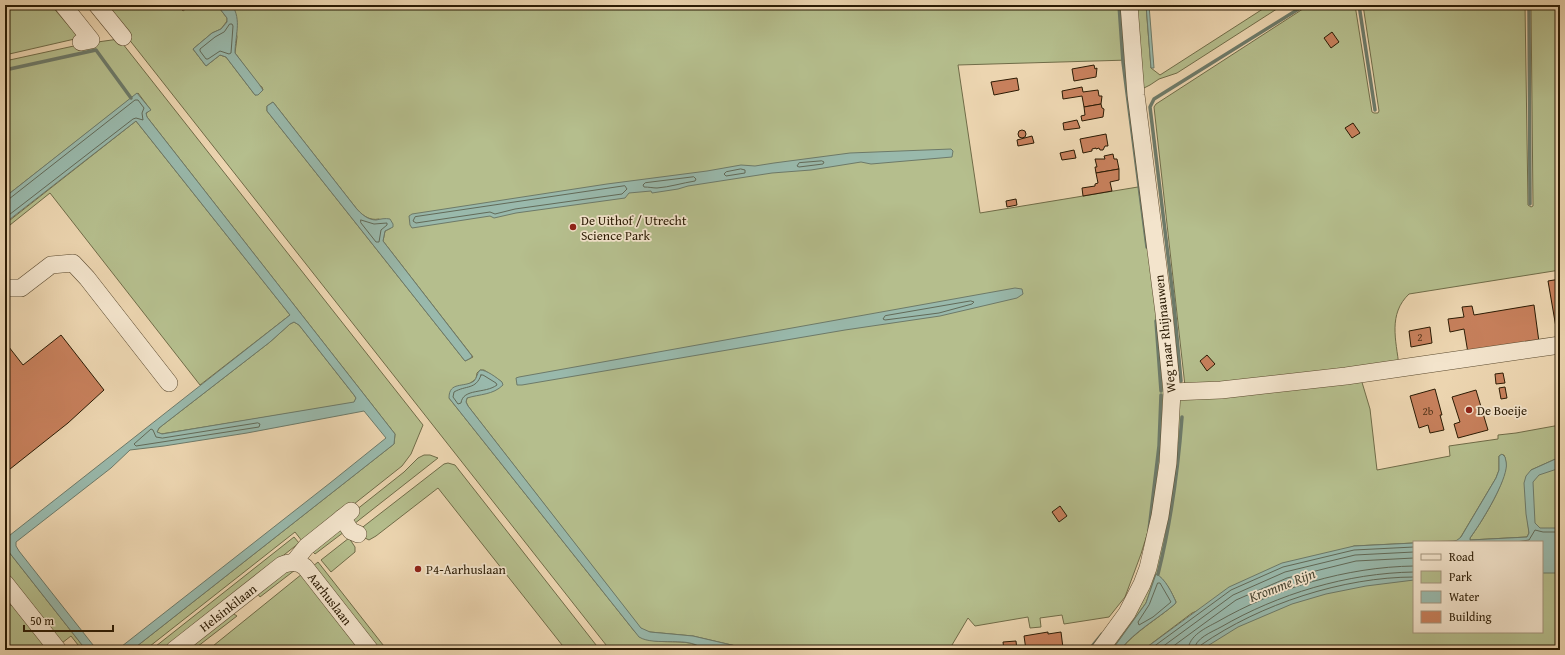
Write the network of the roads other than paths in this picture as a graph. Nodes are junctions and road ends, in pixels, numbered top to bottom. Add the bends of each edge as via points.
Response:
1 (63, 5) edge
2 (98, 5) edge
3 (1129, 5) edge
4 (123, 37) dead end
5 (81, 42) dead end
6 (5, 288) edge
7 (1560, 345) edge
8 (169, 383) dead end
9 (1172, 392) junction
10 (352, 528) dead end
11 (288, 564) junction
12 (5, 583) edge
13 (58, 650) edge
14 (174, 650) edge
15 (370, 650) edge
16 (1100, 650) edge

1 - 5 street via 91,40
2 - 4 street
3 - 9 street, Weg naar Rhijnauwen via 1136,95
6 - 8 street via 21,288 51,264 73,263
7 - 9 street via 1346,376 1221,390
9 - 16 street, Weg naar Rhijnauwen via 1168,463 1160,516 1148,568 1127,613
10 - 11 street, Helsinkilaan via 306,546
11 - 14 street, Helsinkilaan
11 - 15 street, Aarhuslaan via 300,563 305,567
12 - 13 street

